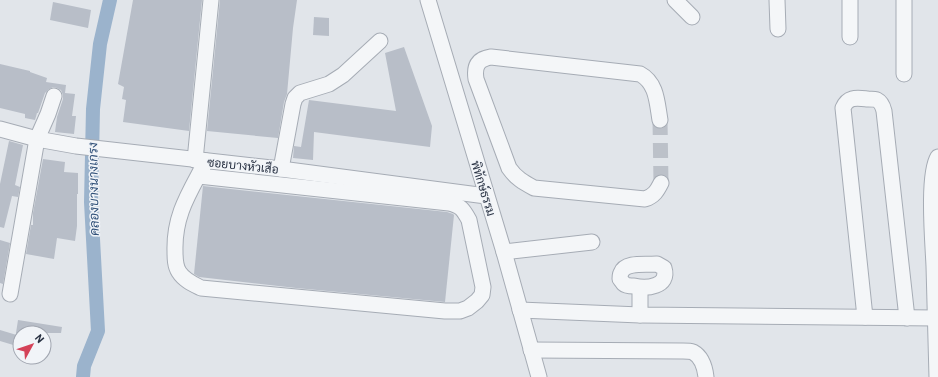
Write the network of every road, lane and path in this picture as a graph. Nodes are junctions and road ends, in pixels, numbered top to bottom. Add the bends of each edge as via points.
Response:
1 (211, 0) edge
2 (428, 0) edge
3 (675, 0) edge
4 (777, 0) edge
5 (850, 0) edge
6 (904, 0) edge
7 (692, 17) dead end
8 (778, 29) dead end
9 (850, 37) dead end
10 (380, 41) dead end
11 (904, 74) dead end
12 (54, 96) dead end
13 (660, 120) tunnel mouth
14 (494, 128) junction
15 (0, 129) edge
16 (468, 134) junction
17 (36, 139) junction
18 (938, 157) edge
19 (200, 160) junction
20 (281, 169) junction
21 (199, 176) junction
22 (661, 183) tunnel mouth
23 (486, 196) junction
24 (592, 242) dead end
25 (504, 252) junction
26 (640, 288) dead end
27 (10, 294) dead end
28 (520, 310) junction
29 (640, 315) junction
30 (865, 317) junction
31 (907, 318) junction
32 (936, 318) junction
33 (531, 350) junction
34 (539, 377) edge
35 (706, 377) edge
36 (936, 377) edge

1 - 19 street
2 - 16 street, พิทักษ์ธรรม
3 - 7 street
4 - 8 street
5 - 9 street
6 - 11 street
10 - 20 street via 343,75 329,84 300,93 295,98
12 - 17 street
13 - 14 street via 656,94 647,78 640,74 491,57 480,61 475,71
14 - 16 street
14 - 22 street via 509,168 522,182 534,188 645,199 655,194
15 - 17 street, ซอยบางหัวเสือ
16 - 23 street, พิทักษ์ธรรม
17 - 19 street, ซอยบางหัวเสือ via 111,151
17 - 27 street
18 - 32 street via 932,184
19 - 20 street, ซอยบางหัวเสือ
19 - 21 street
20 - 23 street, ซอยบางหัวเสือ
21 - 21 street via 456,205 464,210 469,220 483,286 482,295 468,308 445,311 201,288 183,278 175,261 179,217
23 - 25 street, พิทักษ์ธรรม
24 - 25 street
25 - 28 street, พิทักษ์ธรรม
26 - 29 street
28 - 29 street
28 - 33 street, พิทักษ์ธรรม
29 - 30 street
30 - 31 street
30 - 31 street via 843,108 850,100 856,98 876,100 884,111
31 - 32 street
32 - 36 street
33 - 34 street, พิทักษ์ธรรม
33 - 35 street via 692,352 703,363

